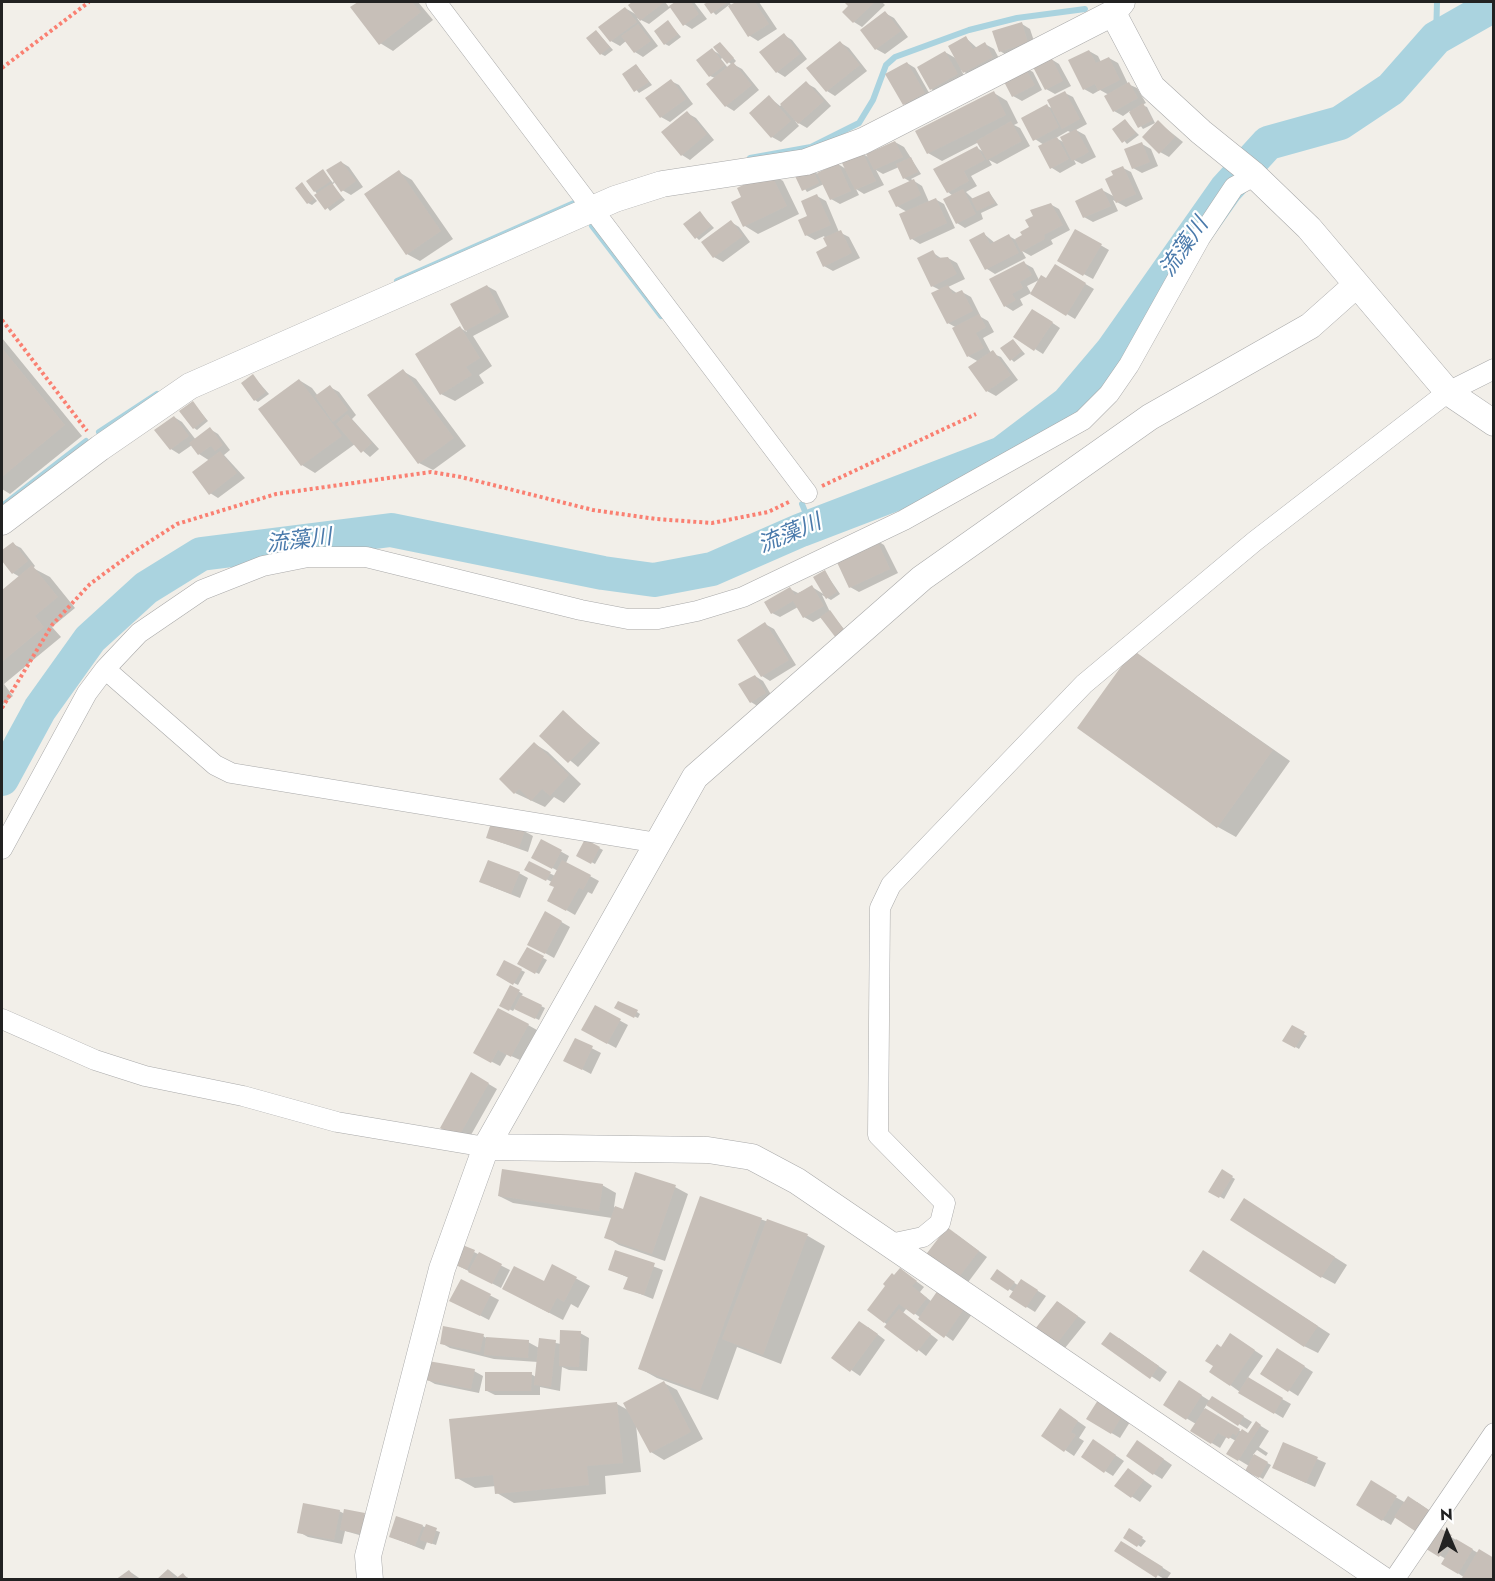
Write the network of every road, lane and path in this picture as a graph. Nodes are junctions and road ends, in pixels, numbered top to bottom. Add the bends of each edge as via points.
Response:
1 (89, 2) edge
2 (436, 2) edge
3 (1113, 5) edge
4 (2, 68) edge
5 (1254, 175) junction
6 (585, 200) junction
7 (1355, 285) junction
8 (2, 320) edge
9 (1494, 369) edge
10 (1448, 392) junction
11 (976, 414) dead end
12 (1494, 423) edge
13 (100, 448) junction
14 (807, 493) junction
15 (2, 522) edge
16 (105, 669) junction
17 (2, 708) edge
18 (658, 843) junction
19 (2, 849) edge
20 (2, 1019) edge
21 (486, 1147) junction
22 (890, 1244) junction
23 (1494, 1433) edge
24 (370, 1580) edge
25 (1383, 1580) edge
26 (1394, 1580) edge

1 - 4 path
2 - 6 street
3 - 5 street via 1152,87
3 - 6 street via 854,144 806,162
5 - 7 street via 1309,228
5 - 16 street via 1234,188 1200,238 1129,365 1109,394 1083,420 904,520 742,597 658,619 628,619 366,557 308,557 263,566 202,590 139,633
6 - 13 street via 190,386
6 - 14 street
7 - 10 street
7 - 18 street via 1310,326 1150,417 922,578 690,785
8 - 13 path
9 - 10 street
10 - 12 street
10 - 22 street via 1255,541 1084,684 891,885 880,908 878,1135 945,1203 940,1223 922,1238
11 - 14 path
13 - 15 street
14 - 17 path via 768,512 712,523 593,510 431,472 276,494 177,524 90,584 52,625
16 - 18 street via 215,765 231,773
16 - 19 street via 87,693
18 - 21 street
20 - 21 street via 95,1060 145,1076 243,1096 337,1122
21 - 22 street via 708,1150 752,1157 797,1181
21 - 24 street via 442,1269 368,1556
22 - 25 street
23 - 26 street

